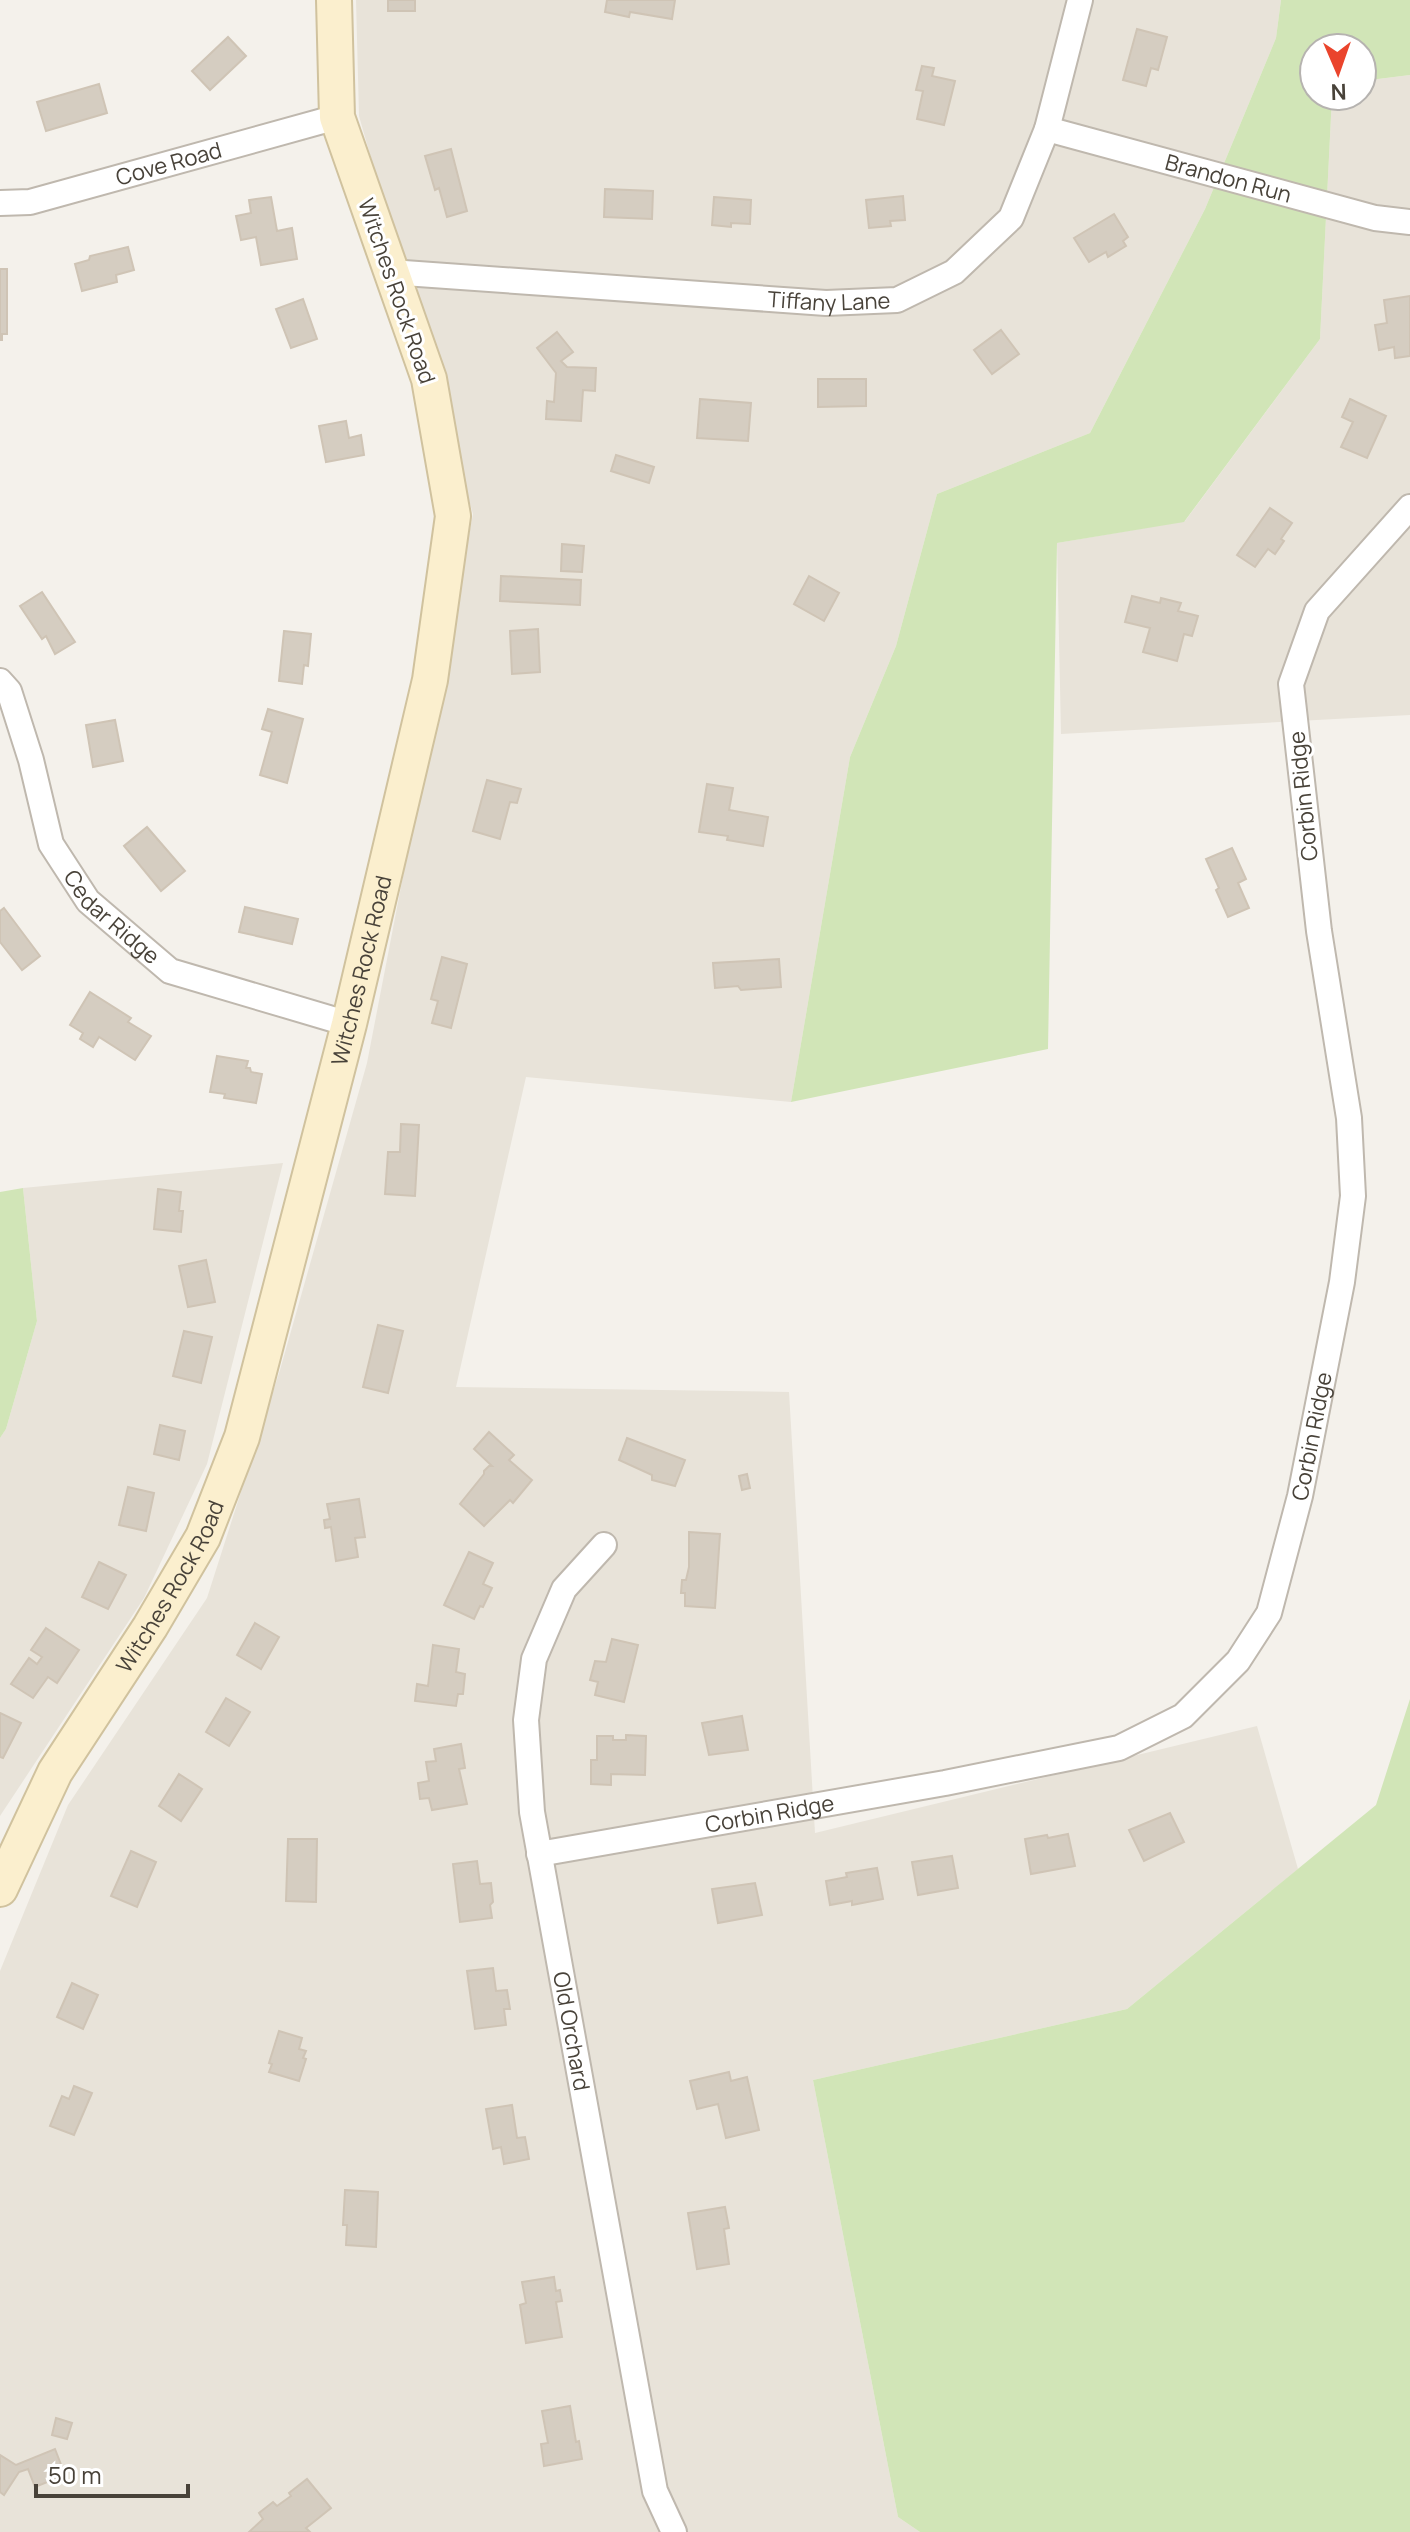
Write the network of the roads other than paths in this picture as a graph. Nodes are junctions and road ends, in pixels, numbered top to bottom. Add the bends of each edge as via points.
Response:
1 (334, 0) edge
2 (1080, 0) edge
3 (337, 117) junction
4 (1047, 129) junction
5 (0, 203) edge
6 (1410, 222) edge
7 (390, 272) junction
8 (1410, 507) edge
9 (0, 681) edge
10 (349, 1024) junction
11 (604, 1545) dead end
12 (539, 1854) junction
13 (0, 1889) edge
14 (674, 2532) edge

1 - 3 street, Witches Rock Road
2 - 4 street, Tiffany Lane
3 - 5 street, Cove Road via 30,202
3 - 7 street, Witches Rock Road
4 - 6 street, Brandon Run via 1375,218
4 - 7 street, Tiffany Lane via 1011,218 954,272 897,300 826,303
7 - 10 street, Witches Rock Road via 429,379 453,516 430,680
8 - 12 street, Corbin Ridge via 1317,611 1291,684 1319,931 1349,1118 1353,1196 1342,1282 1300,1496 1269,1613 1246,1649 1183,1716 1119,1748
9 - 10 street, Cedar Ridge via 9,691 31,760 51,844 88,901 170,971
10 - 13 street, Witches Rock Road via 242,1437 203,1537 55,1772
11 - 12 street, Old Orchard via 564,1589 534,1659 526,1720
12 - 14 street, Old Orchard via 655,2491

